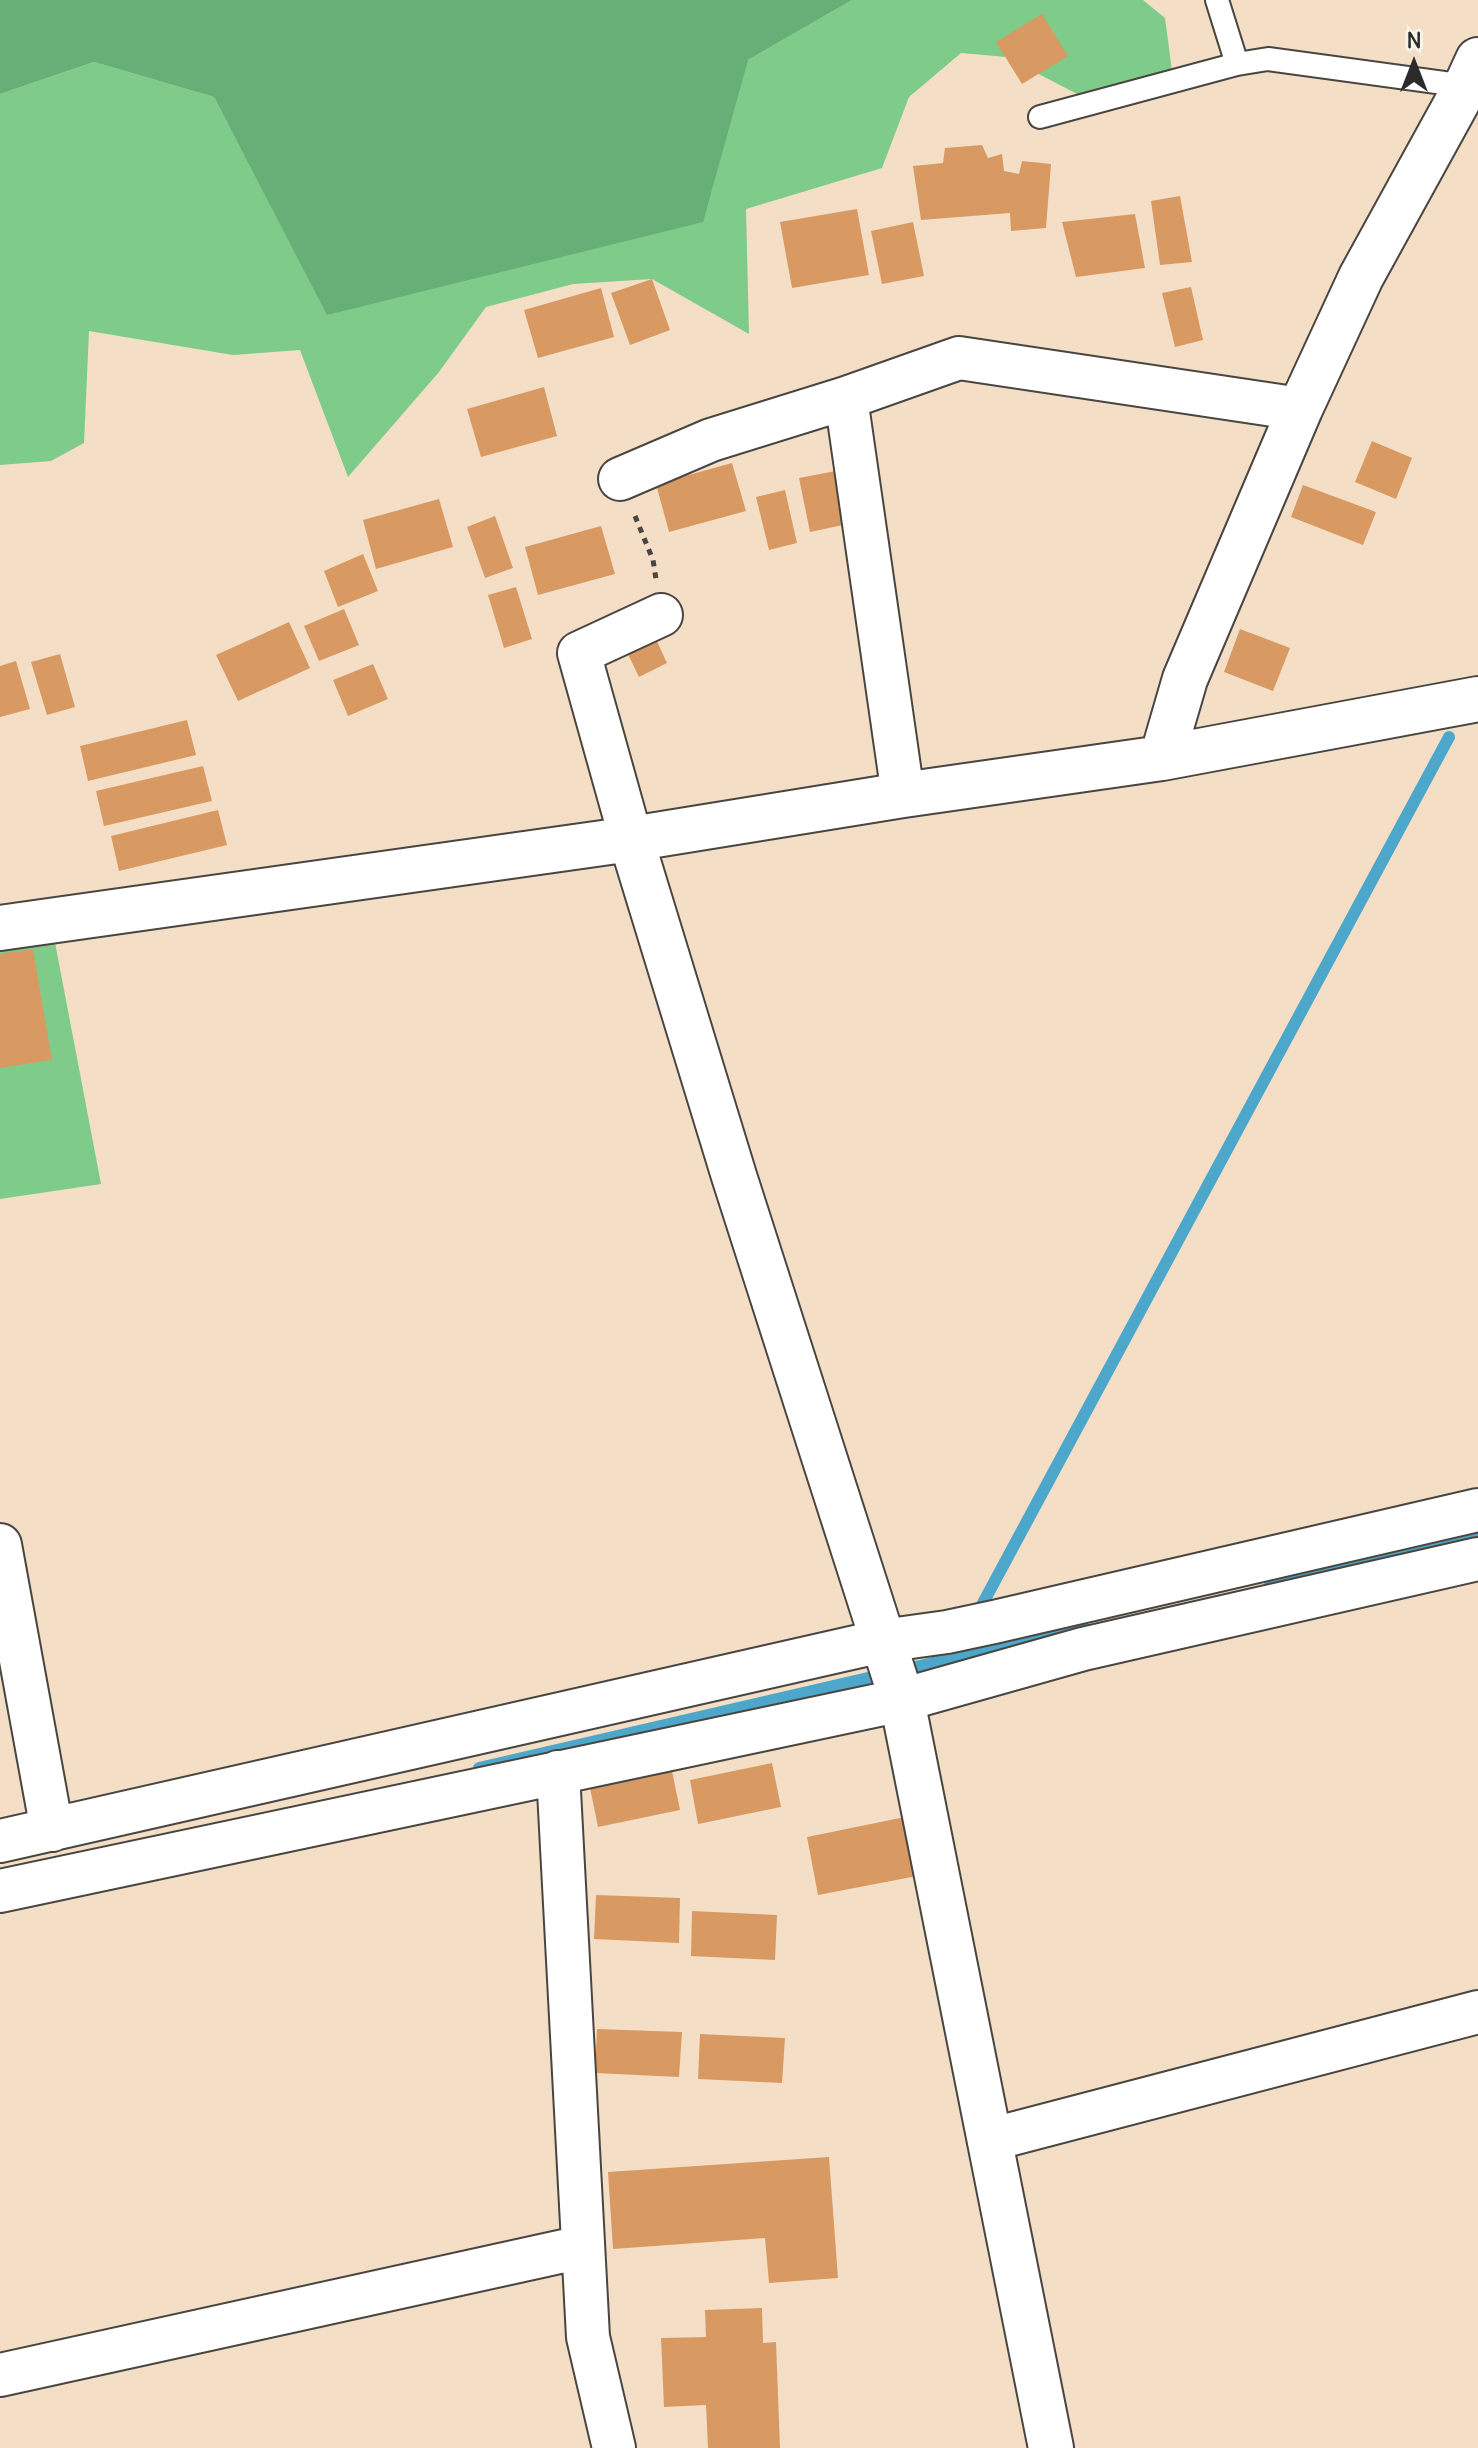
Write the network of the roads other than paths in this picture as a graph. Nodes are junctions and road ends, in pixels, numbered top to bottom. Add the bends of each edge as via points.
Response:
1 (1217, 0) edge
2 (1237, 64) junction
3 (1474, 78) edge
4 (1040, 117) dead end
5 (846, 398) junction
6 (1300, 409) junction
7 (620, 479) road end
8 (661, 615) road end
9 (1478, 699) edge
10 (1162, 758) junction
11 (903, 795) junction
12 (631, 839) junction
13 (0, 928) edge
14 (1478, 1510) edge
15 (0, 1545) edge
16 (1478, 1559) edge
17 (891, 1669) junction
18 (558, 1772) junction
19 (52, 1830) junction
20 (0, 1841) edge
21 (0, 1891) edge
22 (1478, 2012) edge
23 (989, 2140) junction
24 (582, 2247) junction
25 (0, 2375) edge
26 (614, 2448) edge
27 (1051, 2448) edge

1 - 2 lane
2 - 3 lane via 1268,59
2 - 4 lane
3 - 6 street via 1361,277
5 - 6 street via 959,358
5 - 7 street via 711,440
5 - 11 street
6 - 10 street via 1185,679
8 - 12 street via 579,653
9 - 10 street
10 - 11 street
11 - 12 street
12 - 13 street
12 - 17 street
14 - 17 street via 947,1632
15 - 19 street
16 - 17 street via 1083,1649
17 - 18 street
17 - 19 street
17 - 23 street
18 - 21 street
18 - 24 street
19 - 20 street
22 - 23 street
23 - 27 street
24 - 25 street
24 - 26 street via 588,2337

